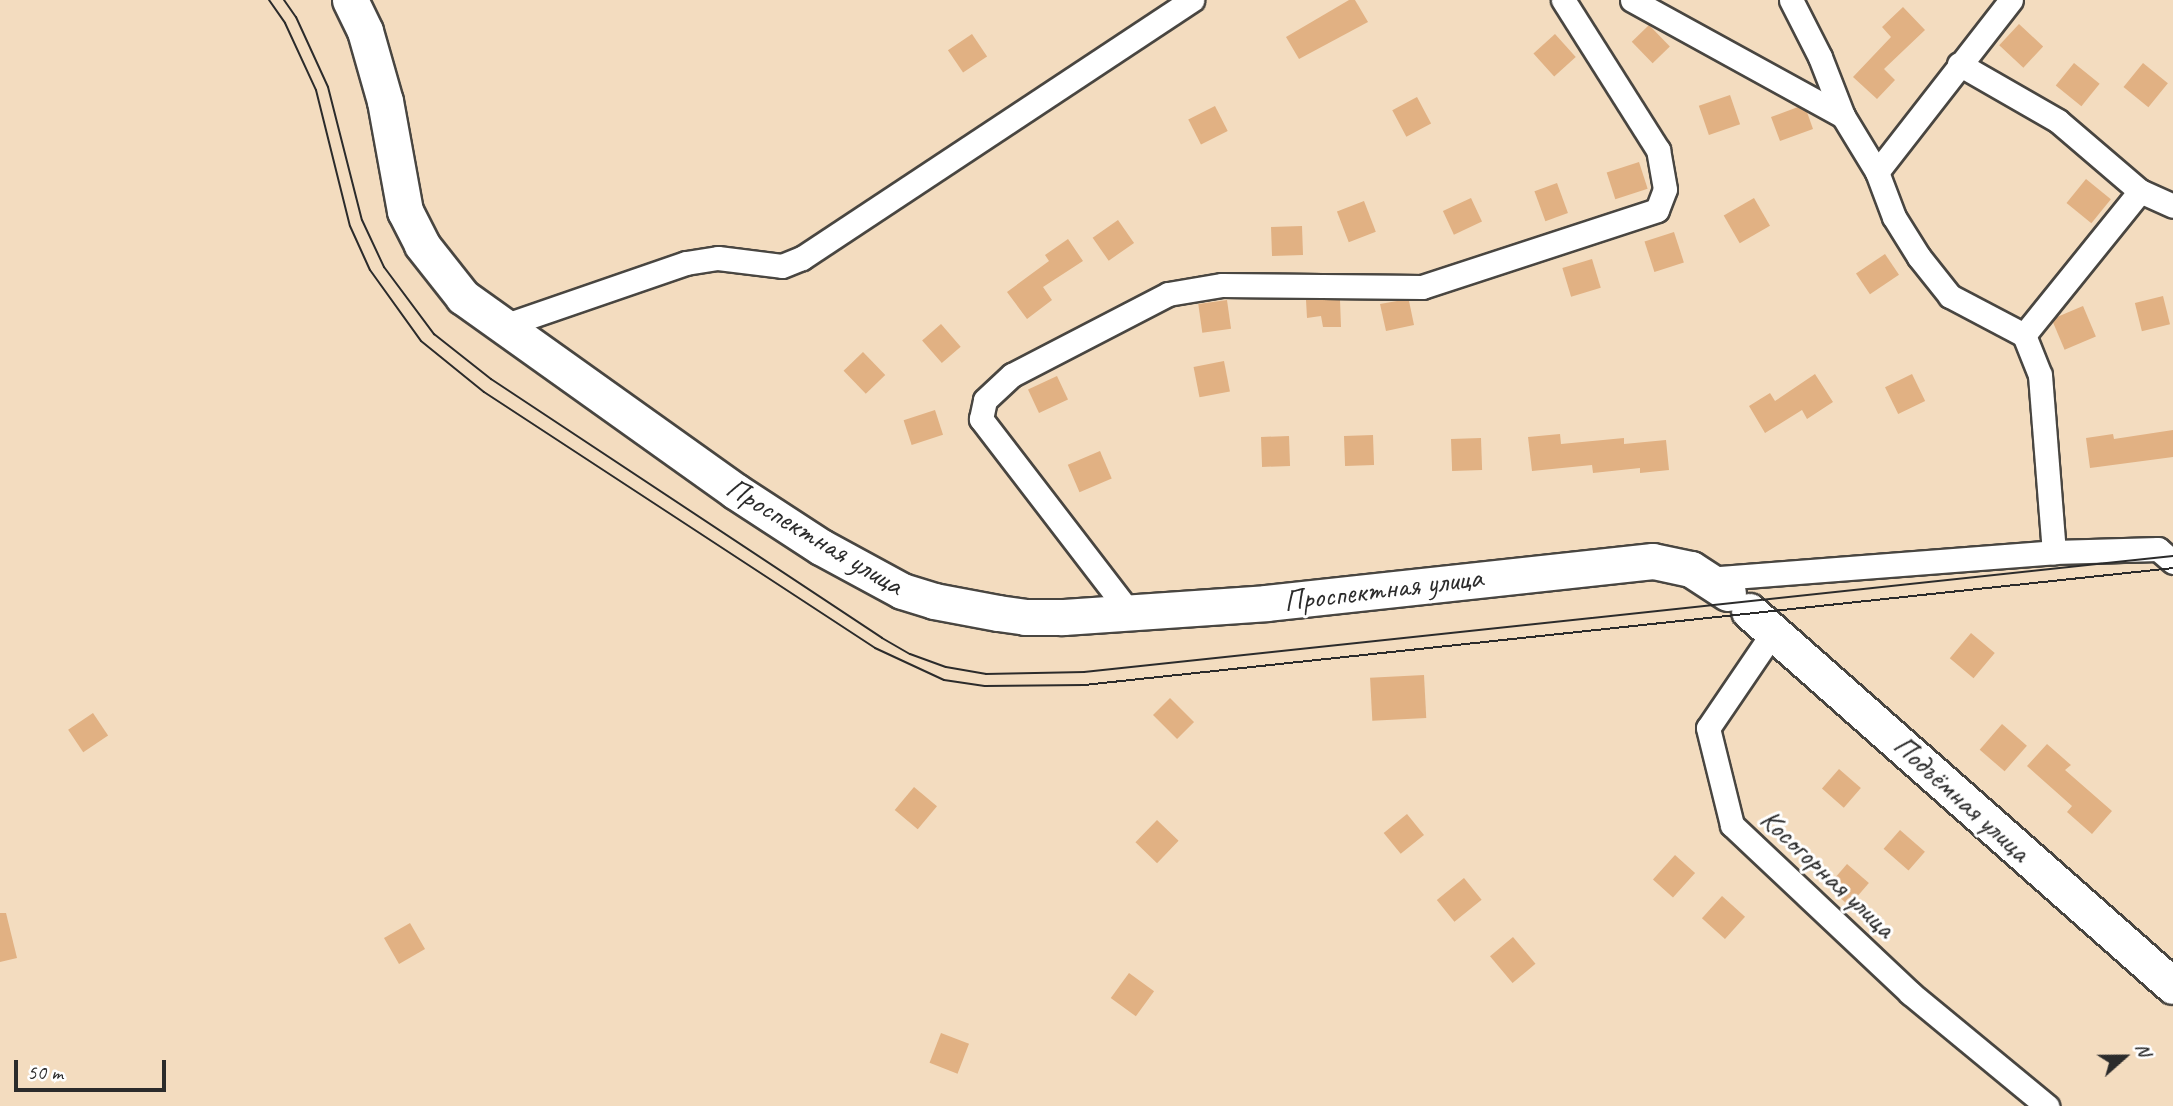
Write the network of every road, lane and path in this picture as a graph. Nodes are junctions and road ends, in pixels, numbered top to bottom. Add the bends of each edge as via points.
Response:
1 (350, 0) edge
2 (1192, 0) edge
3 (1563, 0) edge
4 (1632, 0) edge
5 (1791, 0) edge
6 (2011, 0) edge
7 (1959, 64) junction
8 (1843, 116) junction
9 (1877, 172) junction
10 (2140, 191) junction
11 (2173, 206) edge
12 (506, 326) junction
13 (2024, 335) junction
14 (2054, 552) junction
15 (2173, 562) edge
16 (1740, 604) junction
17 (1130, 613) junction
18 (2173, 986) edge
19 (2047, 1106) edge

1 - 12 main road, Проспектная улица via 365,32 385,101 405,211 422,245 463,297
2 - 12 street via 802,258 782,266 718,258 686,263
3 - 17 street via 1658,150 1665,190 1657,210 1422,287 1222,285 1168,294 1012,375 985,400 981,419
4 - 8 street
5 - 8 street
6 - 7 street
7 - 9 street
7 - 10 street via 2058,121
8 - 9 street
9 - 13 street via 1894,217 1950,296
10 - 11 street
10 - 13 street
12 - 17 main road, Проспектная улица via 735,491 821,547 902,591 1025,617
13 - 14 street via 2040,375
14 - 15 street via 2158,549
14 - 16 street
16 - 17 main road, Проспектная улица via 1691,569 1653,561 1266,603
16 - 18 main road, Подъёмная улица
16 - 19 street, Косогорная улица via 1708,727 1732,825 1910,993

